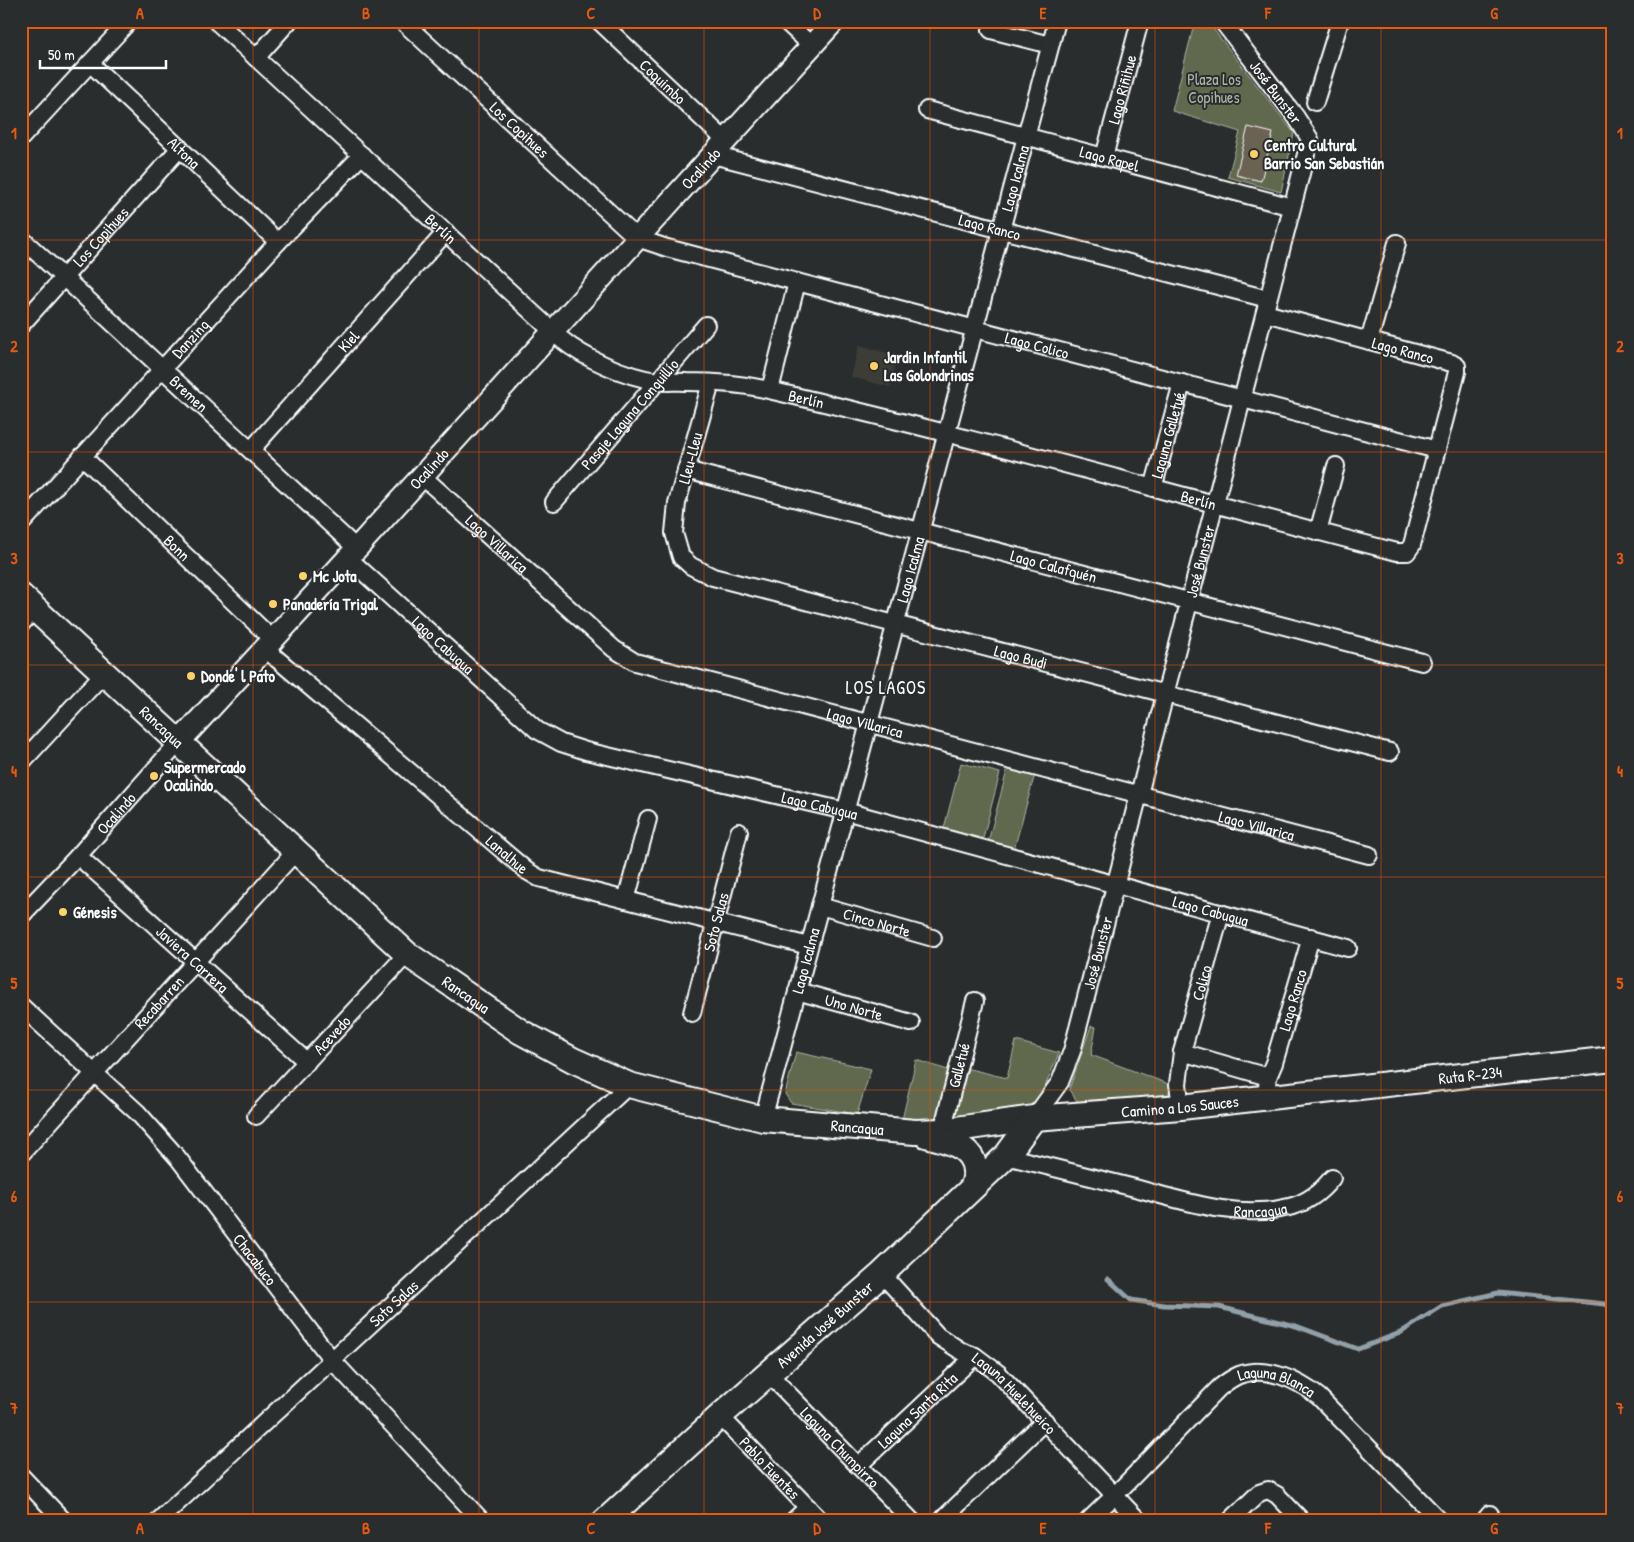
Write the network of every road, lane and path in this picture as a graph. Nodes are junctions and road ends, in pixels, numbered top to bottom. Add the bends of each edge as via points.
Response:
1 (129, 21) edge
2 (216, 21) edge
3 (289, 21) edge
4 (402, 21) edge
5 (599, 21) edge
6 (785, 21) edge
7 (834, 21) edge
8 (1057, 21) edge
9 (1140, 21) edge
10 (1222, 21) edge
11 (1340, 21) edge
12 (991, 30) dead end
13 (1050, 45) junction
14 (812, 46) junction
15 (256, 58) junction
16 (90, 63) junction
17 (1315, 102) dead end
18 (926, 110) dead end
19 (1026, 136) junction
20 (21, 138) edge
21 (180, 148) junction
22 (719, 148) junction
23 (362, 155) junction
24 (1104, 157) junction
25 (1292, 208) junction
26 (1001, 230) junction
27 (446, 232) junction
28 (21, 238) edge
29 (637, 238) junction
30 (278, 242) junction
31 (1397, 242) dead end
32 (64, 277) junction
33 (797, 282) junction
34 (1267, 306) junction
35 (21, 325) edge
36 (706, 325) dead end
37 (974, 329) junction
38 (554, 331) junction
39 (1369, 341) junction
40 (162, 368) junction
41 (657, 382) junction
42 (711, 383) junction
43 (1182, 383) junction
44 (770, 390) junction
45 (1242, 400) junction
46 (946, 433) junction
47 (251, 450) junction
48 (1437, 450) junction
49 (82, 456) junction
50 (1336, 466) dead end
51 (686, 470) junction
52 (422, 476) junction
53 (1153, 488) junction
54 (554, 502) dead end
55 (1215, 504) junction
56 (21, 524) edge
57 (920, 531) junction
58 (1318, 532) junction
59 (674, 534) joint
60 (352, 553) junction
61 (1189, 601) junction
62 (26, 610) edge
63 (895, 624) junction
64 (268, 644) junction
65 (1422, 662) dead end
66 (105, 672) junction
67 (1165, 694) junction
68 (869, 723) junction
69 (180, 741) junction
70 (1390, 752) dead end
71 (21, 763) edge
72 (1138, 795) junction
73 (845, 811) junction
74 (648, 819) dead end
75 (739, 832) dead end
76 (297, 850) junction
77 (1369, 855) dead end
78 (78, 856) junction
79 (1115, 884) junction
80 (626, 900) junction
81 (820, 906) junction
82 (1221, 913) junction
83 (21, 916) edge
84 (716, 923) junction
85 (1310, 937) junction
86 (934, 938) dead end
87 (809, 946) junction
88 (1348, 948) dead end
89 (408, 954) junction
90 (195, 962) junction
91 (797, 991) junction
92 (975, 1001) dead end
93 (21, 1006) edge
94 (692, 1013) dead end
95 (911, 1022) dead end
96 (1182, 1052) junction
97 (1613, 1059) edge
98 (307, 1062) junction
99 (93, 1073) junction
100 (1269, 1079) junction
101 (629, 1085) junction
102 (1326, 1090) joint
103 (1181, 1107) junction
104 (256, 1116) dead end
105 (1034, 1118) junction
106 (763, 1119) junction
107 (942, 1131) junction
108 (915, 1132) junction
109 (21, 1154) edge
110 (1006, 1156) junction
111 (1332, 1178) dead end
112 (973, 1187) junction
113 (882, 1274) junction
114 (975, 1356) junction
115 (332, 1360) junction
116 (769, 1374) junction
117 (720, 1416) junction
118 (1045, 1421) junction
119 (859, 1465) junction
120 (21, 1476) edge
121 (1115, 1495) junction
122 (808, 1507) junction
123 (64, 1521) edge
124 (158, 1521) edge
125 (482, 1521) edge
126 (605, 1521) edge
127 (793, 1521) edge
128 (821, 1521) edge
129 (912, 1521) edge
130 (941, 1521) edge
131 (1088, 1521) edge
132 (1139, 1521) edge
133 (1230, 1521) edge
134 (1302, 1521) edge
135 (1440, 1521) edge

1 - 16 street
2 - 15 street, Berlín
3 - 15 street
4 - 29 street, Los Copihues
5 - 22 street, Coquimbo
6 - 14 street
7 - 14 street, Ocalindo
8 - 13 street, Lago Icalma
9 - 24 street, Lago Riñihue
10 - 25 street, José Bunster via 1310,139
11 - 17 street, José Bunster
12 - 13 street
13 - 19 street, Lago Icalma
14 - 22 street, Ocalindo
15 - 23 street, Berlín
16 - 20 street
16 - 21 street, Altona
18 - 19 street, Lago Rapel
19 - 24 street, Lago Rapel
19 - 26 street, Lago Icalma
21 - 30 street, Altona
21 - 32 street, Los Copihues
22 - 26 street, Lago Ranco
22 - 29 street, Ocalindo
23 - 27 street, Berlín
23 - 30 street, Danzing
24 - 25 street, Lago Rapel
25 - 34 street, José Bunster
26 - 34 street, Lago Ranco
26 - 37 street, Lago Icalma
27 - 38 street, Berlín
27 - 47 street, Kiel
28 - 32 street, Bremen
29 - 33 street, Lago Colico
29 - 38 street, Ocalindo
30 - 40 street, Danzing
31 - 39 street
32 - 35 street, Los Copihues
32 - 40 street, Bremen
33 - 37 street, Lago Colico
33 - 44 street
34 - 39 street, Lago Ranco
34 - 45 street, José Bunster
36 - 41 street, Pasaje Laguna Conguillío
37 - 43 street, Lago Colico
37 - 46 street, Lago Icalma
38 - 41 street, Berlín via 570,347 592,360
38 - 52 street, Ocalindo
39 - 48 street, Lago Ranco via 1457,366
40 - 47 street, Bremen
40 - 49 street, Danzing
41 - 42 street, Berlín
41 - 54 street, Pasaje Laguna Conguillío
42 - 44 street, Berlín
42 - 51 street, Lleu-Lleu
43 - 45 street, Lago Colico
43 - 53 street, Laguna Galletué
44 - 46 street, Berlín
45 - 48 street, Lago Colico
45 - 55 street, José Bunster
46 - 53 street, Berlín
46 - 57 street, Lago Icalma
47 - 60 street, Bremen
48 - 58 street, Berlín via 1412,545 1407,552
49 - 56 street, Danzing
49 - 64 street, Bonn
50 - 58 street
51 - 57 street, Lago Calafquén
51 - 59 street, Lleu-Lleu via 677,504
52 - 60 street, Ocalindo
52 - 68 street, Lago Villarica via 614,649 635,662
53 - 55 street, Berlín
55 - 58 street, Berlín
55 - 61 street, José Bunster
57 - 61 street, Lago Calafquén
57 - 63 street, Lago Icalma
59 - 63 street, Lago Budi via 681,556 691,566 713,576
60 - 64 street, Ocalindo
60 - 73 street, Lago Cabugua via 537,730 561,743
61 - 65 street, Lago Calafquén
61 - 67 street, José Bunster
62 - 66 main road, Rancagua
63 - 67 street, Lago Budi
63 - 68 street, Lago Icalma
64 - 69 street, Ocalindo
64 - 80 street, Lanalhue via 526,871 539,878
66 - 69 main road, Rancagua
66 - 71 street
67 - 70 street, Lago Budi
67 - 72 street, José Bunster
68 - 72 street, Lago Villarica
68 - 73 street, Lago Icalma
69 - 76 main road, Rancagua
69 - 78 street, Ocalindo
72 - 77 street, Lago Villarica
72 - 79 street, José Bunster
73 - 79 street, Lago Cabugua
73 - 81 street, Lago Icalma
74 - 80 street
75 - 84 street, Soto Salas
76 - 89 main road, Rancagua
76 - 90 street, Recabarren
78 - 83 street, Ocalindo
78 - 90 street, Javiera Carrera
79 - 82 street, Lago Cabugua
79 - 105 street, José Bunster via 1067,1067
80 - 84 street, Lanalhue
81 - 86 street, Cinco Norte
81 - 87 street, Lago Icalma
82 - 85 street, Lago Cabugua
82 - 96 street, Colico
84 - 87 street, Lanalhue
84 - 94 street, Soto Salas
85 - 88 street, Lago Cabugua
85 - 100 street, Lago Ranco
87 - 91 street, Lago Icalma
89 - 98 street, Acevedo
89 - 101 main road, Rancagua via 521,1032
90 - 98 street, Javiera Carrera
90 - 99 street, Recabarren
91 - 95 street, Uno Norte
91 - 106 street, Lago Icalma
92 - 107 street, Galletué
93 - 99 street, Chacabuco
96 - 100 street
96 - 103 street, Colico via 1178,1084
97 - 102 main road, Ruta R-234
98 - 104 street, Acevedo
99 - 109 street, Recabarren
99 - 115 street, Chacabuco via 138,1113 178,1158
100 - 102 main road, Camino a Los Sauces
100 - 103 main road, Camino a Los Sauces
101 - 106 main road, Rancagua
101 - 115 street, Soto Salas
103 - 105 main road, Camino a Los Sauces
105 - 107 main road, Rancagua
105 - 110 main road, Avenida José Bunster
106 - 108 main road, Rancagua
107 - 108 main road, Rancagua
108 - 112 main road via 961,1147 969,1155 976,1171
110 - 111 street, Rancagua via 1206,1206 1241,1210 1276,1210 1303,1203
110 - 112 main road, Avenida José Bunster
112 - 113 main road, Avenida José Bunster
113 - 114 street, Laguna Huelehueico via 938,1336
113 - 116 main road, Avenida José Bunster
114 - 118 street, Laguna Huelehueico via 998,1373
114 - 119 street, Laguna Santa Rita
115 - 124 street, Soto Salas
115 - 125 street, Chacabuco
116 - 117 main road, Avenida José Bunster
116 - 119 street, Laguna Chumpirro
117 - 122 street, Pablo Fuentes
117 - 126 main road, Avenida José Bunster
118 - 121 street, Laguna Huelehueico
118 - 130 street
119 - 129 street, Laguna Chumpirro
120 - 123 street
121 - 131 street, Laguna Blanca
121 - 132 street, Laguna Huelehueico
121 - 135 street, Laguna Blanca via 1219,1388 1238,1375 1259,1372 1290,1379 1319,1397
122 - 127 street
122 - 128 street, Pablo Fuentes
133 - 134 street via 1259,1493 1268,1490

